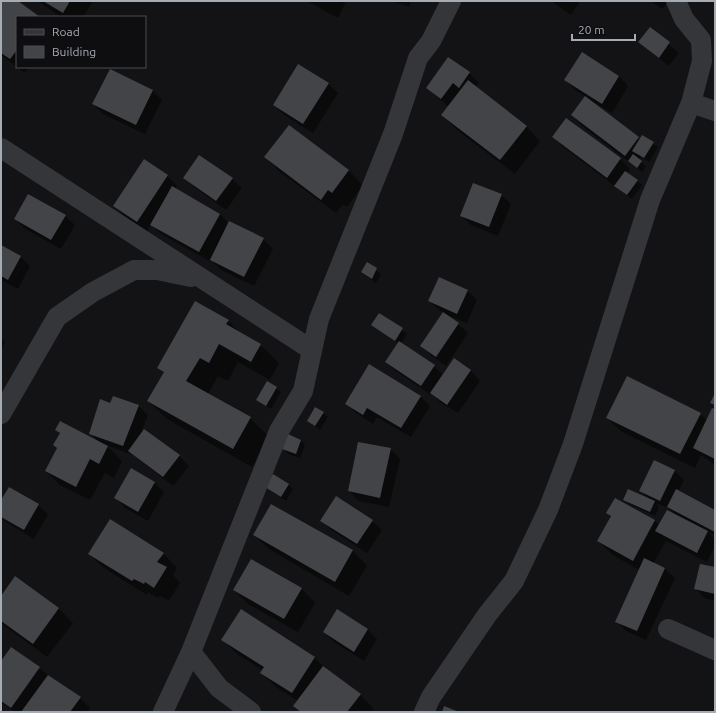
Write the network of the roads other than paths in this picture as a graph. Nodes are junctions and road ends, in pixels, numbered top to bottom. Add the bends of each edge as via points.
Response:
1 (451, 1) edge
2 (676, 1) edge
3 (692, 103) junction
4 (715, 111) edge
5 (1, 148) edge
6 (202, 279) junction
7 (312, 350) junction
8 (1, 414) edge
9 (668, 629) dead end
10 (715, 650) edge
11 (191, 652) junction
12 (164, 712) edge
13 (251, 712) edge
14 (424, 712) edge

1 - 7 street via 431,41 418,58 393,134 319,319
2 - 3 street via 684,19 701,40 702,61
3 - 4 street
3 - 14 street via 650,200 573,444 548,510 514,581 487,615 431,697
5 - 6 street
6 - 7 street
6 - 8 street via 157,270 134,270 93,292 57,317
7 - 11 street via 303,391 279,431
9 - 10 street
11 - 12 street
11 - 13 street via 219,688

